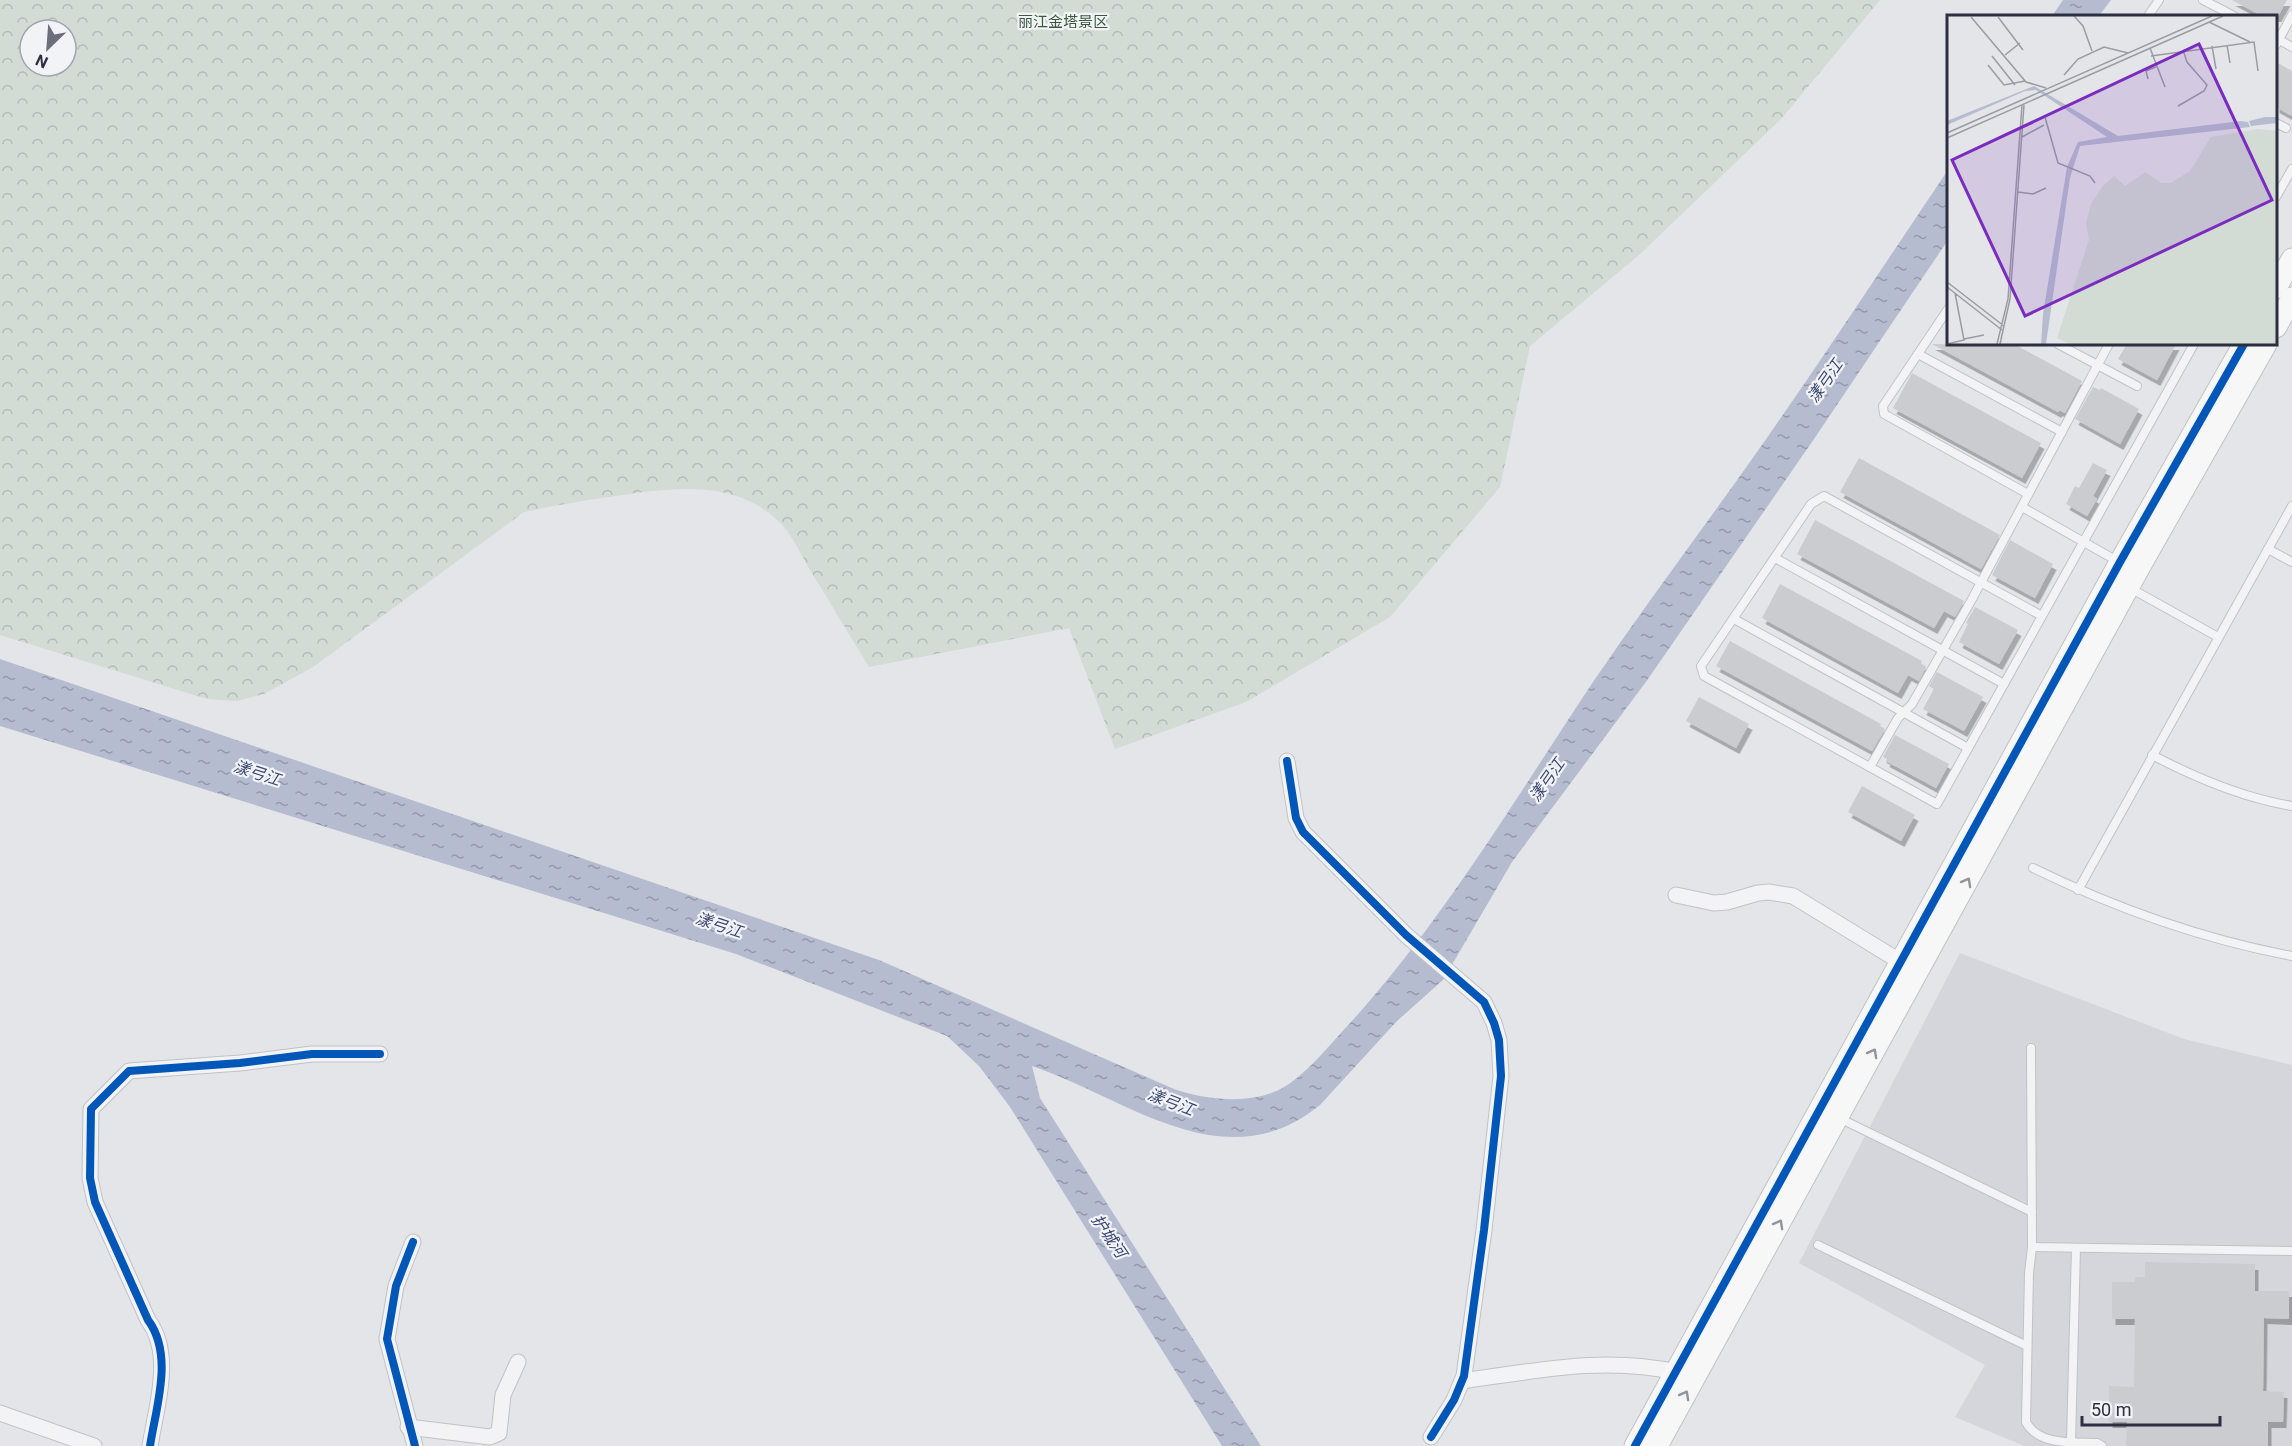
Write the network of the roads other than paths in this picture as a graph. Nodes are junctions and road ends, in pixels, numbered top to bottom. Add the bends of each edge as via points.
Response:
1 (2160, 0) edge
2 (2203, 0) edge
3 (2149, 15) edge
4 (2232, 15) edge
5 (2292, 15) edge
6 (2277, 39) edge
7 (2277, 41) edge
8 (2292, 47) edge
9 (2277, 124) edge
10 (2286, 128) dead end
11 (2292, 169) edge
12 (2277, 195) edge
13 (2292, 259) edge
14 (2277, 286) edge
15 (2292, 298) edge
16 (1947, 310) edge
17 (2277, 325) edge
18 (2060, 345) edge
19 (2108, 345) edge
20 (2193, 345) edge
21 (2243, 345) edge
22 (2265, 345) edge
23 (1918, 354) junction
24 (2098, 365) junction
25 (2137, 386) dead end
26 (2062, 432) junction
27 (2028, 494) junction
28 (2292, 506) edge
29 (2022, 507) junction
30 (2083, 542) junction
31 (2268, 549) junction
32 (1775, 558) junction
33 (2120, 562) junction
34 (2292, 562) edge
35 (1981, 582) junction
36 (2128, 587) junction
37 (2042, 616) junction
38 (1734, 619) junction
39 (2218, 637) junction
40 (1943, 650) junction
41 (2004, 684) junction
42 (1904, 712) junction
43 (1968, 748) junction
44 (2152, 755) junction
45 (1287, 761) dead end
46 (1870, 767) junction
47 (2292, 806) edge
48 (2033, 868) dead end
49 (2078, 890) junction
50 (1676, 895) dead end
51 (2292, 956) edge
52 (1901, 962) junction
53 (2031, 1048) dead end
54 (380, 1054) dead end
55 (1838, 1117) junction
56 (2032, 1212) junction
57 (413, 1242) dead end
58 (1818, 1245) dead end
59 (2032, 1247) junction
60 (2076, 1248) junction
61 (2292, 1251) edge
62 (2027, 1346) junction
63 (518, 1362) dead end
64 (1676, 1372) junction
65 (1462, 1381) junction
66 (0, 1413) edge
67 (408, 1427) junction
68 (1431, 1437) dead end
69 (2070, 1442) junction
70 (94, 1446) edge
71 (150, 1446) edge
72 (415, 1446) edge
73 (1635, 1446) edge
74 (1657, 1446) edge
75 (2102, 1446) edge

1 - 3 lane
2 - 4 lane
5 - 6 lane
7 - 8 lane
9 - 10 lane
11 - 12 lane
13 - 14 street
15 - 17 street
16 - 23 lane
18 - 24 lane
19 - 24 lane
20 - 30 lane
21 - 33 street
22 - 36 street
23 - 26 lane
23 - 27 lane via 1883,406 1884,414
24 - 25 lane
24 - 26 lane
26 - 27 lane
27 - 29 lane
28 - 31 lane
29 - 30 lane
29 - 35 lane
30 - 33 lane
30 - 37 lane
31 - 34 lane
31 - 39 lane
32 - 35 lane via 1811,504 1824,496
32 - 38 lane
32 - 40 lane
33 - 52 street
35 - 37 lane
35 - 40 lane
36 - 39 lane
55 -> 36 street
37 - 41 lane
38 - 42 lane
38 - 46 lane via 1701,666 1704,676
39 - 44 lane
40 - 41 lane
40 - 42 lane
41 - 43 lane
42 - 43 lane
42 - 46 lane
43 - 46 lane via 1936,804
44 - 47 lane via 2215,784
44 - 49 lane
45 - 65 street via 1296,818 1303,832 1406,934 1484,1002 1494,1023 1501,1058 1484,1230
48 - 49 lane
49 - 51 lane via 2192,932
50 - 52 street via 1714,903 1769,892 1793,896
52 - 64 street
53 - 56 lane
54 - 71 street via 312,1054 240,1064 129,1071 91,1109 90,1178 95,1202 156,1330 161,1355
55 - 56 lane
74 -> 55 street
56 - 59 lane
57 - 67 street via 396,1286 387,1339
58 - 62 lane
59 - 60 lane
59 - 62 lane
60 - 61 lane
60 - 69 lane
62 - 69 lane via 2026,1422 2041,1439
63 - 67 street via 503,1395 499,1432 490,1437
64 - 65 street via 1607,1363
64 - 73 street
65 - 68 street
66 - 70 street
67 - 72 street
69 - 75 lane

